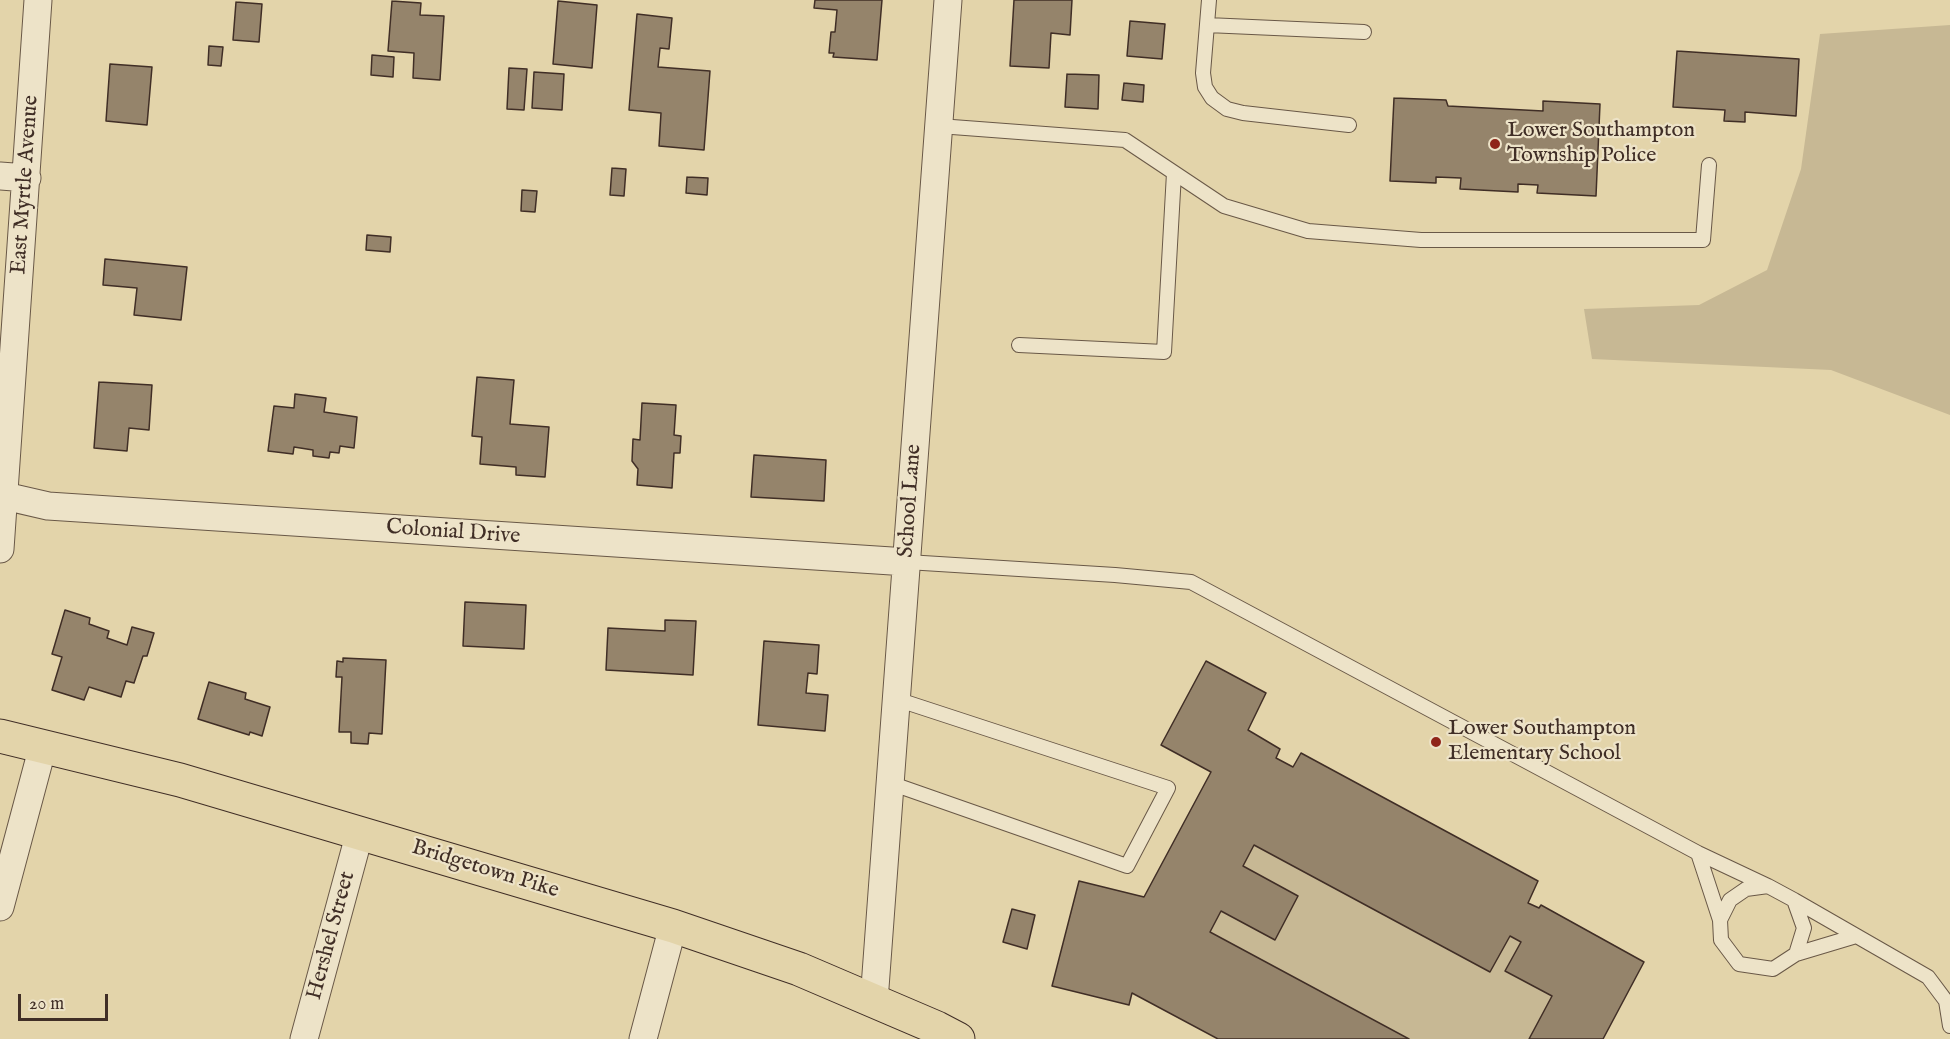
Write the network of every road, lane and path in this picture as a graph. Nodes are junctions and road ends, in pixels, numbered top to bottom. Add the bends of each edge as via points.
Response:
1 (38, 0) edge
2 (948, 0) edge
3 (1209, 0) edge
4 (1207, 25) junction
5 (1364, 32) dead end
6 (1349, 125) dead end
7 (939, 126) junction
8 (1709, 165) dead end
9 (1174, 173) junction
10 (0, 176) edge
11 (27, 178) junction
12 (1019, 345) dead end
13 (2, 495) edge
14 (0, 549) edge
15 (907, 562) junction
16 (897, 699) junction
17 (0, 736) edge
18 (43, 746) junction
19 (891, 783) junction
20 (360, 832) junction
21 (1698, 853) junction
22 (1768, 886) junction
23 (1794, 900) junction
24 (0, 907) edge
25 (1720, 920) junction
26 (673, 926) junction
27 (1856, 936) junction
28 (1796, 954) junction
29 (874, 1001) junction
30 (1950, 1026) edge
31 (1950, 1030) edge
32 (304, 1039) edge
33 (643, 1039) edge
34 (958, 1039) edge
35 (1948, 1039) edge

1 - 11 street, East Myrtle Avenue
2 - 7 street, School Lane
3 - 4 lane
4 - 5 lane
4 - 6 lane via 1205,87 1227,109
7 - 9 lane via 1125,140
7 - 15 street, School Lane
8 - 9 lane via 1703,240 1421,240 1308,231 1224,206
9 - 12 lane via 1164,352
10 - 11 street
11 - 13 street, East Myrtle Avenue
13 - 14 street, East Myrtle Avenue
13 - 15 street, Colonial Drive via 48,506
15 - 16 street, School Lane
15 - 21 lane via 1191,582
16 - 19 street, School Lane
16 - 19 lane via 1168,788 1127,866
17 - 18 main road, Bridgetown Pike
18 - 20 main road, Bridgetown Pike via 180,780
18 - 24 street
19 - 29 street, School Lane
20 - 26 main road, Bridgetown Pike
20 - 32 street, Hershel Street
21 - 22 lane
21 - 25 lane
22 - 23 lane
22 - 25 lane via 1746,889 1730,900
23 - 27 lane
23 - 28 lane via 1804,928
25 - 28 lane via 1721,940 1739,964 1773,969
26 - 29 main road, Bridgetown Pike via 799,969
26 - 33 street
27 - 28 lane
27 - 30 lane via 1928,977 1946,1001
29 - 34 main road, Bridgetown Pike
31 - 35 lane

